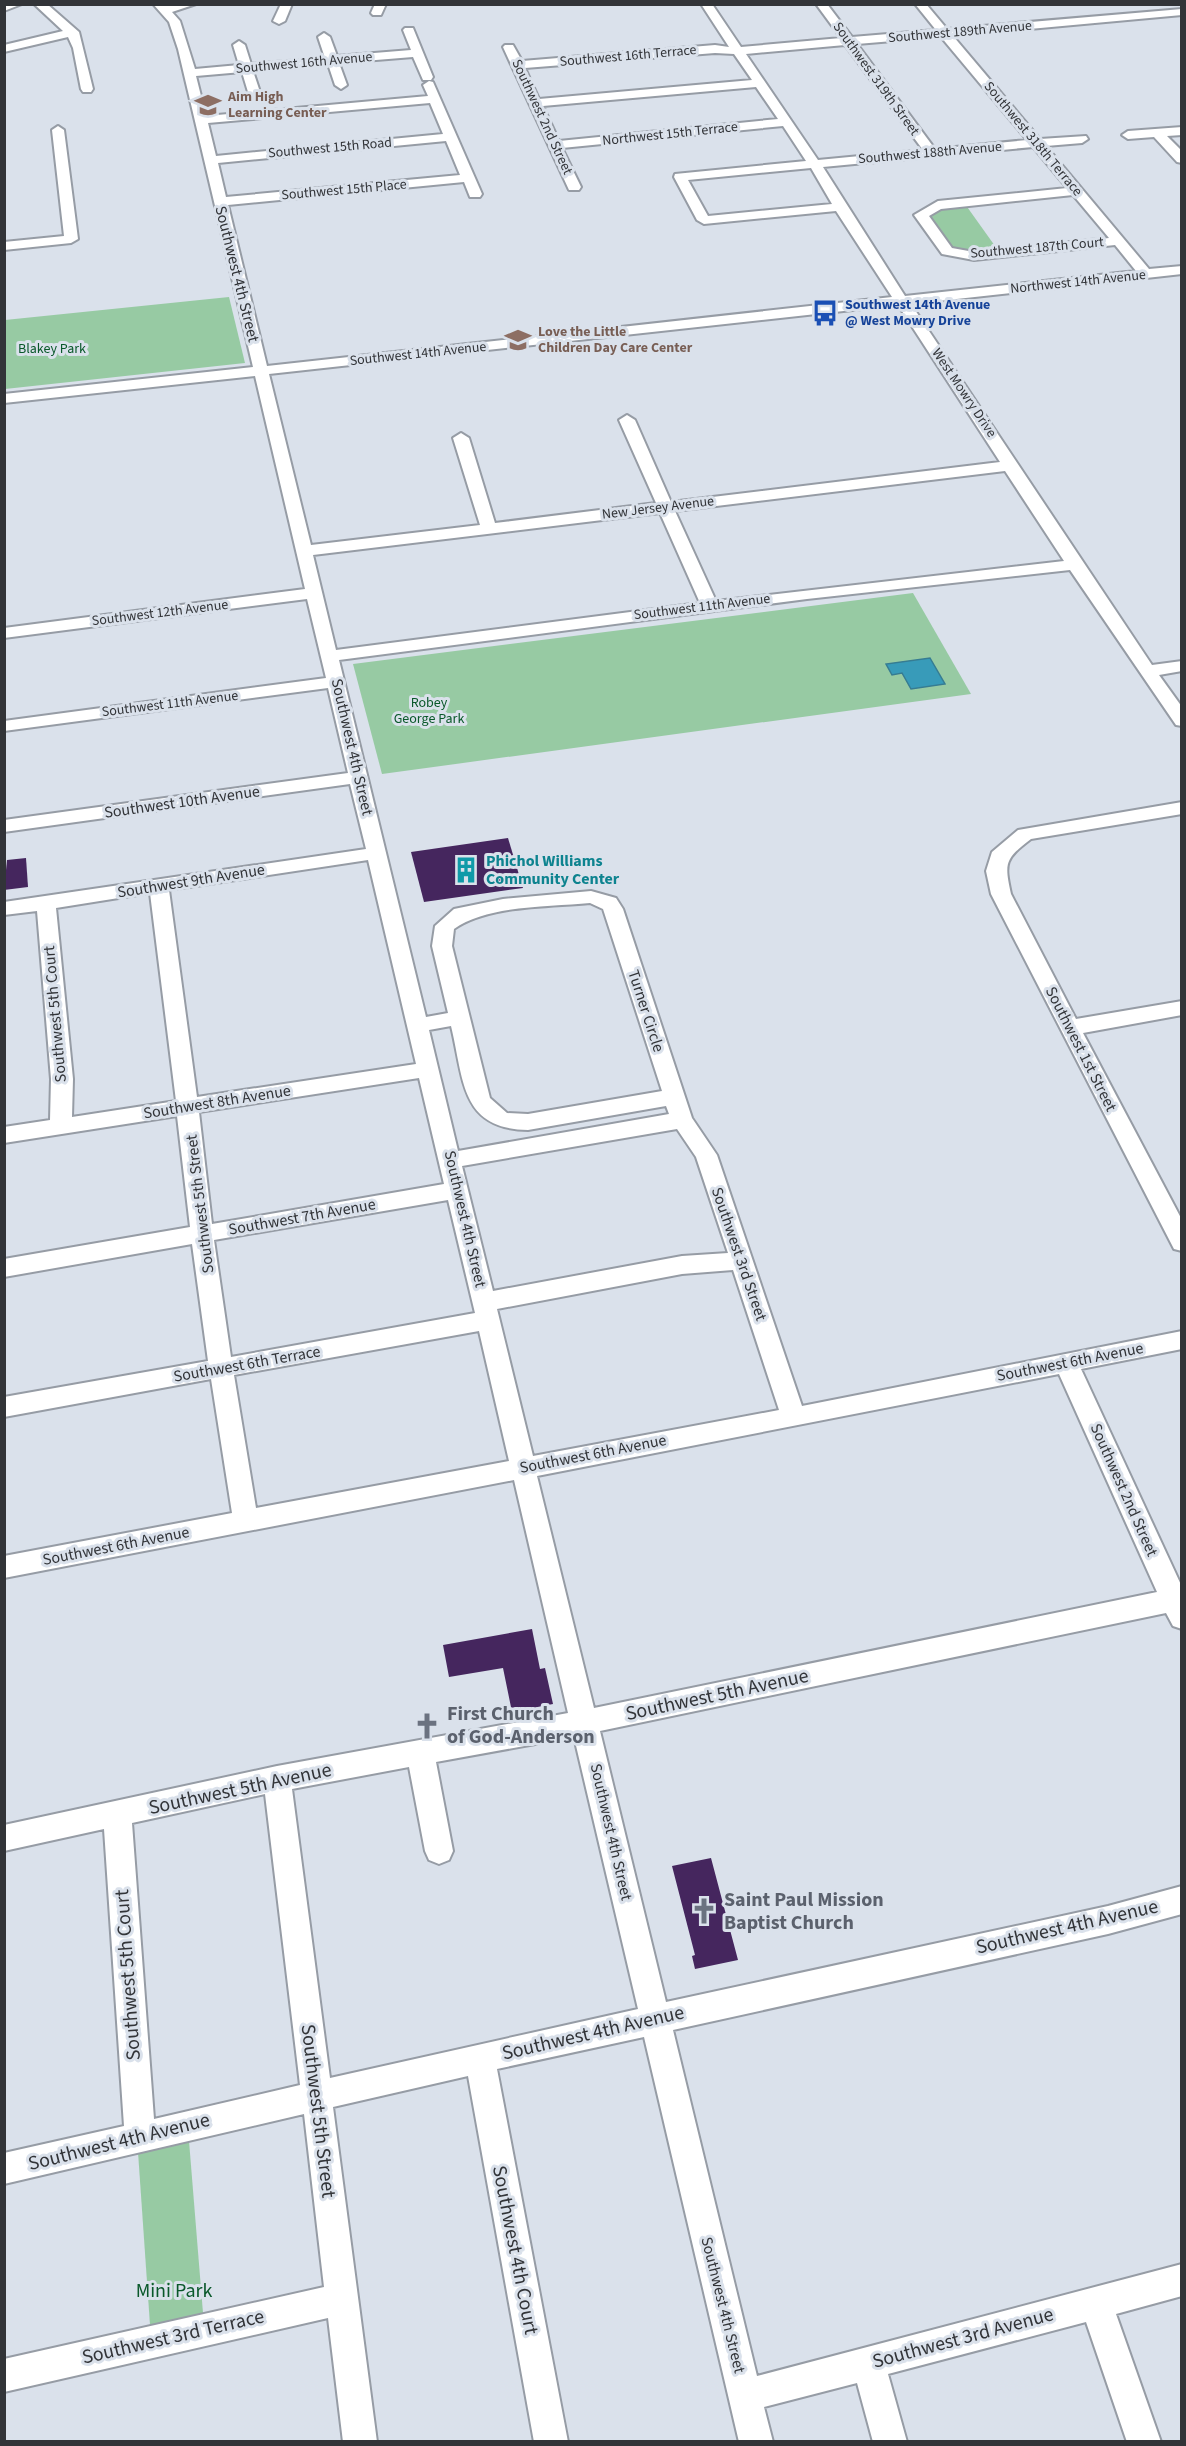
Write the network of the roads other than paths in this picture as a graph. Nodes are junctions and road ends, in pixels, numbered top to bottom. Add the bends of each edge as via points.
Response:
1 (17, 4) edge
2 (39, 4) edge
3 (191, 4) edge
4 (287, 4) edge
5 (706, 4) edge
6 (820, 4) edge
7 (920, 4) edge
8 (161, 7) edge
9 (4, 8) edge
10 (1182, 12) edge
11 (279, 21) dead end
12 (409, 30) dead end
13 (73, 32) junction
14 (944, 33) junction
15 (324, 37) dead end
16 (850, 42) junction
17 (239, 45) dead end
18 (509, 47) dead end
19 (4, 49) edge
20 (738, 51) junction
21 (417, 53) junction
22 (333, 61) junction
23 (518, 65) junction
24 (246, 68) junction
25 (190, 73) junction
26 (760, 83) junction
27 (341, 85) dead end
28 (87, 89) dead end
29 (254, 92) dead end
30 (435, 99) junction
31 (536, 103) junction
32 (200, 120) junction
33 (786, 122) junction
34 (58, 130) dead end
35 (1182, 131) edge
36 (1157, 133) junction
37 (1128, 135) dead end
38 (451, 137) junction
39 (1082, 139) dead end
40 (1039, 144) junction
41 (554, 145) junction
42 (930, 153) junction
43 (1182, 159) edge
44 (210, 160) junction
45 (814, 163) junction
46 (468, 178) junction
47 (574, 187) dead end
48 (1077, 191) junction
49 (475, 194) dead end
50 (220, 202) junction
51 (840, 207) junction
52 (1119, 241) junction
53 (4, 246) edge
54 (1182, 270) edge
55 (1146, 274) junction
56 (902, 301) junction
57 (261, 371) junction
58 (4, 399) edge
59 (627, 420) dead end
60 (461, 438) dead end
61 (1012, 465) junction
62 (667, 508) junction
63 (489, 530) junction
64 (305, 551) junction
65 (1075, 565) junction
66 (315, 593) junction
67 (710, 606) junction
68 (4, 633) edge
69 (330, 656) junction
70 (1182, 666) edge
71 (1149, 671) junction
72 (336, 682) junction
73 (1182, 721) edge
74 (4, 726) edge
75 (359, 777) junction
76 (1182, 808) edge
77 (4, 826) edge
78 (377, 853) junction
79 (159, 886) junction
80 (46, 903) junction
81 (4, 909) edge
82 (1182, 1008) edge
83 (459, 1018) junction
84 (418, 1025) junction
85 (1069, 1028) junction
86 (429, 1070) junction
87 (674, 1097) junction
88 (188, 1106) junction
89 (682, 1120) junction
90 (61, 1126) junction
91 (4, 1135) edge
92 (450, 1160) junction
93 (458, 1190) junction
94 (202, 1234) junction
95 (1182, 1243) edge
96 (741, 1261) junction
97 (4, 1268) edge
98 (486, 1311) junction
99 (1182, 1340) edge
100 (1066, 1362) junction
101 (221, 1370) junction
102 (4, 1407) edge
103 (794, 1417) junction
104 (524, 1467) junction
105 (246, 1522) junction
106 (4, 1567) edge
107 (1179, 1606) edge
108 (586, 1722) junction
109 (420, 1753) junction
110 (277, 1779) junction
111 (117, 1815) junction
112 (4, 1838) edge
113 (439, 1851) dead end
114 (1182, 1900) edge
115 (654, 2019) junction
116 (480, 2058) junction
117 (316, 2095) junction
118 (140, 2136) junction
119 (4, 2169) edge
120 (1182, 2280) edge
121 (342, 2299) junction
122 (1096, 2303) junction
123 (869, 2364) junction
124 (4, 2376) edge
125 (745, 2396) junction
126 (360, 2442) edge
127 (551, 2442) edge
128 (756, 2442) edge
129 (890, 2442) edge
130 (1144, 2442) edge

1 - 9 street
2 - 13 street
3 - 8 street
4 - 11 street
5 - 20 street, West Mowry Drive
6 - 16 street, Southwest 319th Street
7 - 14 street, Southwest 318th Terrace
8 - 25 street, Southwest 4th Street via 179,31
10 - 14 street, Southwest 189th Avenue
12 - 21 street
13 - 19 street
13 - 28 street
14 - 16 street, Southwest 189th Avenue
14 - 40 street, Southwest 318th Terrace
15 - 22 street
16 - 20 street, Southwest 189th Avenue
16 - 42 street, Southwest 319th Street
17 - 24 street
18 - 23 street, Southwest 2nd Street
20 - 23 street, Southwest 16th Terrace via 715,49
20 - 26 street, West Mowry Drive
21 - 22 street, Southwest 16th Avenue
21 - 30 street
22 - 24 street, Southwest 16th Avenue
22 - 27 street
23 - 31 street, Southwest 2nd Street
24 - 25 street, Southwest 16th Avenue
24 - 29 street
25 - 32 street, Southwest 4th Street
26 - 31 street
26 - 33 street, West Mowry Drive
30 - 32 street
30 - 38 street
31 - 41 street, Southwest 2nd Street
32 - 44 street, Southwest 4th Street
33 - 41 street, Northwest 15th Terrace
33 - 45 street, West Mowry Drive
34 - 53 street via 71,239
35 - 36 street
36 - 37 street
36 - 43 street
38 - 44 street, Southwest 15th Road
38 - 46 street
39 - 40 street, Southwest 188th Avenue
40 - 42 street, Southwest 188th Avenue
40 - 48 street, Southwest 318th Terrace
41 - 47 street, Southwest 2nd Street
42 - 45 street, Southwest 188th Avenue
44 - 50 street, Southwest 4th Street
45 - 51 street, West Mowry Drive
45 - 51 street, Southwest 188th Avenue via 681,177 704,220
46 - 49 street
46 - 50 street, Southwest 15th Place
48 - 52 street, Southwest 318th Terrace
48 - 52 street, Southwest 187th Court via 938,205 921,215 947,251 974,256
50 - 57 street, Southwest 4th Street
51 - 56 street, West Mowry Drive
52 - 55 street, Southwest 318th Terrace
54 - 55 street, Northwest 14th Avenue
55 - 56 street, Northwest 14th Avenue
56 - 57 street, Southwest 14th Avenue
56 - 61 street, West Mowry Drive
57 - 58 street, Southwest 14th Avenue
57 - 64 street, Southwest 4th Street
59 - 62 street
60 - 63 street
61 - 62 street, New Jersey Avenue
61 - 65 street, West Mowry Drive
62 - 63 street, New Jersey Avenue
62 - 67 street
63 - 64 street, New Jersey Avenue
64 - 66 street, Southwest 4th Street
65 - 67 street, Southwest 11th Avenue
65 - 71 street, West Mowry Drive
66 - 68 street, Southwest 12th Avenue
66 - 69 street, Southwest 4th Street
67 - 69 street, Southwest 11th Avenue
69 - 72 street, Southwest 4th Street
70 - 71 street
71 - 73 street, West Mowry Drive
72 - 74 street, Southwest 11th Avenue
72 - 75 street, Southwest 4th Street
75 - 77 street, Southwest 10th Avenue
75 - 78 street, Southwest 4th Street
76 - 85 street, Southwest 1st Street via 1026,834 1002,852 996,871 1001,894
78 - 79 street, Southwest 9th Avenue
78 - 84 street, Southwest 4th Street
79 - 80 street, Southwest 9th Avenue
79 - 88 street, Southwest 5th Street
80 - 81 street, Southwest 9th Avenue
80 - 90 street, Southwest 5th Court via 62,1079
82 - 85 street
83 - 84 street
83 - 87 street, Turner Circle via 480,1100 490,1115 509,1122
83 - 87 street, Turner Circle via 442,946 445,926 461,914 503,905 591,897 609,903
84 - 86 street, Southwest 4th Street
85 - 95 street, Southwest 1st Street
86 - 88 street, Southwest 8th Avenue
86 - 92 street, Southwest 4th Street
87 - 89 street, Southwest 3rd Street
88 - 90 street, Southwest 8th Avenue
88 - 94 street, Southwest 5th Street
89 - 92 street
89 - 96 street, Southwest 3rd Street via 706,1155
90 - 91 street, Southwest 8th Avenue
92 - 93 street, Southwest 4th Street
93 - 94 street, Southwest 7th Avenue
93 - 98 street, Southwest 4th Street
94 - 97 street, Southwest 7th Avenue
94 - 101 street, Southwest 5th Street
96 - 98 street, Southwest 6th Terrace via 682,1265
96 - 103 street, Southwest 3rd Street
98 - 101 street, Southwest 6th Terrace
98 - 104 street, Southwest 4th Street
99 - 100 street, Southwest 6th Avenue
100 - 103 street, Southwest 6th Avenue
100 - 107 street, Southwest 2nd Street
101 - 102 street, Southwest 6th Terrace
101 - 105 street, Southwest 5th Street
103 - 104 street, Southwest 6th Avenue
104 - 105 street, Southwest 6th Avenue
104 - 108 street, Southwest 4th Street
105 - 106 street, Southwest 6th Avenue
107 - 108 street, Southwest 5th Avenue
108 - 109 street, Southwest 5th Avenue
108 - 115 street, Southwest 4th Street
109 - 110 street, Southwest 5th Avenue
109 - 113 street
110 - 111 street, Southwest 5th Avenue
110 - 117 street, Southwest 5th Street
111 - 112 street, Southwest 5th Avenue
111 - 118 street, Southwest 5th Court
114 - 115 street, Southwest 4th Avenue via 1108,1920
115 - 116 street, Southwest 4th Avenue
115 - 125 street, Southwest 4th Street
116 - 117 street, Southwest 4th Avenue
116 - 127 street, Southwest 4th Court
117 - 118 street, Southwest 4th Avenue
117 - 121 street, Southwest 5th Street
118 - 119 street, Southwest 4th Avenue
120 - 122 street, Southwest 3rd Avenue
121 - 124 street, Southwest 3rd Terrace
121 - 126 street, Southwest 5th Street
122 - 123 street, Southwest 3rd Avenue
122 - 130 street
123 - 125 street, Southwest 3rd Avenue
123 - 129 street
125 - 128 street, Southwest 4th Street

